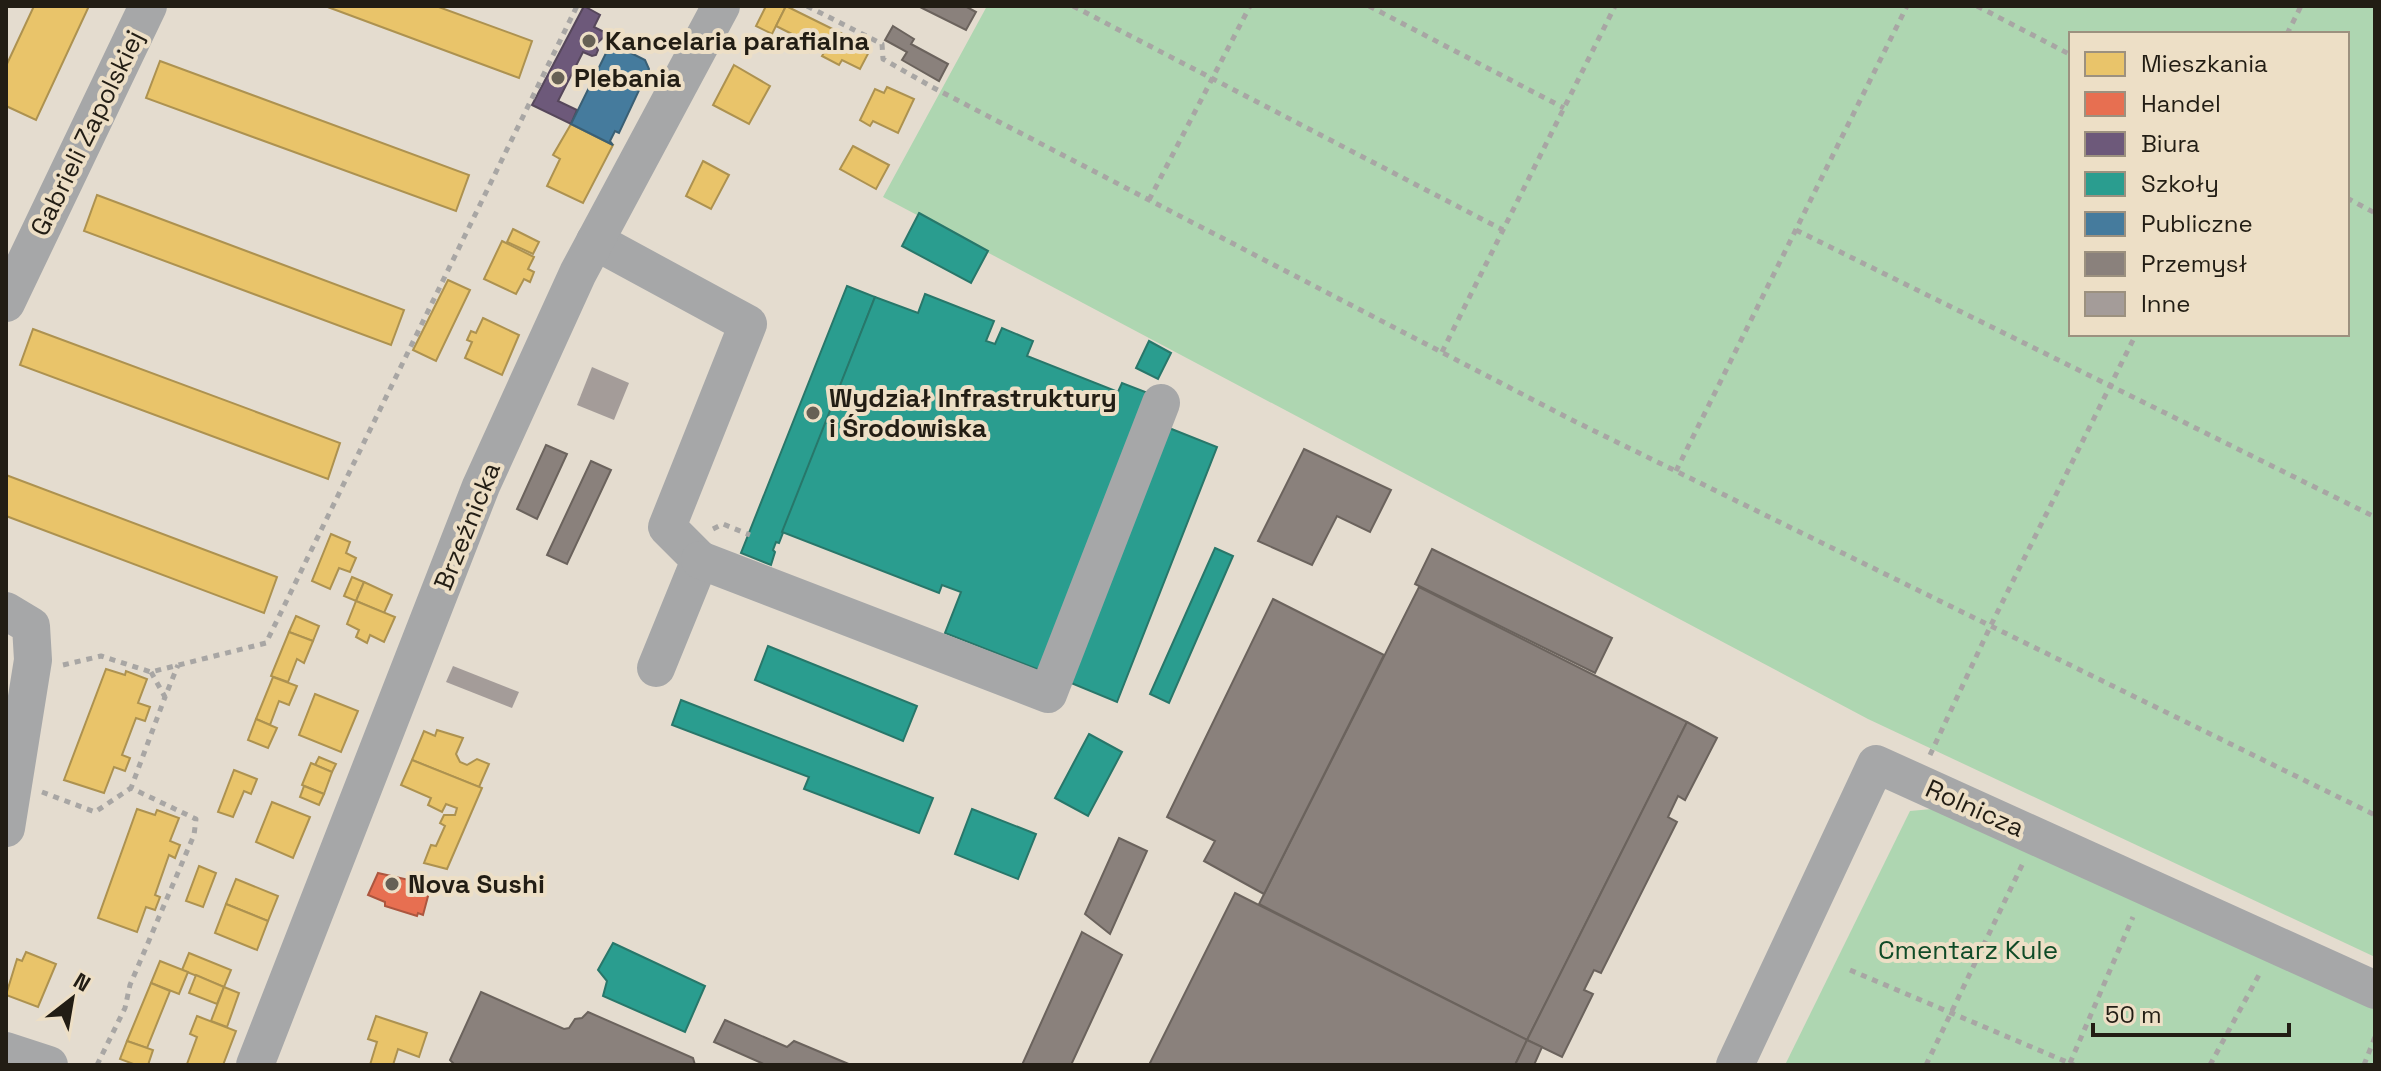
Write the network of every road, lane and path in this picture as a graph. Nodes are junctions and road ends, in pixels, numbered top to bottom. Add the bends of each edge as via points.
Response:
1 (148, 6) edge
2 (577, 6) edge
3 (721, 6) edge
4 (807, 6) edge
5 (1073, 6) edge
6 (1250, 6) edge
7 (1369, 6) edge
8 (1615, 6) edge
9 (1907, 6) edge
10 (1977, 6) edge
11 (2301, 6) edge
12 (2288, 32) edge
13 (2069, 54) edge
14 (1212, 79) junction
15 (1564, 108) junction
16 (2349, 199) edge
17 (1149, 200) junction
18 (2375, 213) edge
19 (1503, 230) junction
20 (1796, 230) junction
21 (595, 241) junction
22 (6, 303) edge
23 (2135, 336) edge
24 (1442, 352) junction
25 (2109, 387) junction
26 (1161, 403) dead end
27 (1676, 471) junction
28 (2375, 517) edge
29 (700, 560) junction
30 (6, 611) edge
31 (1991, 625) junction
32 (178, 665) junction
33 (54, 667) dead end
34 (656, 668) dead end
35 (151, 672) junction
36 (165, 697) junction
37 (1917, 782) junction
38 (32, 788) dead end
39 (131, 788) junction
40 (2375, 815) edge
41 (6, 828) edge
42 (2026, 857) dead end
43 (2133, 917) dead end
44 (1850, 970) dead end
45 (2260, 973) dead end
46 (2375, 990) edge
47 (1949, 1014) junction
48 (2375, 1037) edge
49 (6, 1051) edge
50 (2071, 1064) edge
51 (49, 1065) edge
52 (97, 1065) edge
53 (255, 1065) edge
54 (1735, 1065) edge
55 (1926, 1065) edge
56 (2210, 1065) edge
57 (2364, 1065) edge

1 - 22 street, Gabrieli Zapolskiej
2 - 32 path via 266,643
3 - 21 street, Brzeźnicka
4 - 17 path via 882,44 883,59 932,87
5 - 14 path
6 - 14 path
7 - 15 path
8 - 15 path
9 - 20 path
10 - 13 path
11 - 12 path
14 - 17 path
14 - 19 path
15 - 19 path
16 - 18 path
17 - 24 path
19 - 24 path
20 - 25 path
20 - 27 path
21 - 29 street via 748,324 667,527
21 - 53 street, Brzeźnicka via 481,486
23 - 25 path
24 - 27 path
25 - 28 path
25 - 31 path
26 - 29 street via 1048,694
27 - 31 path
29 - 34 street
30 - 41 street via 31,626 33,660
31 - 37 path
31 - 40 path
32 - 35 path
32 - 36 path
33 - 35 path via 101,656
35 - 36 path
36 - 39 path
37 - 46 street, Rolnicza
37 - 54 street, Rolnicza via 1876,764
38 - 39 path via 95,812
39 - 52 path via 196,819 125,1008
42 - 47 path
43 - 50 path
44 - 47 path
45 - 56 path
47 - 50 path
47 - 55 path
48 - 57 path
49 - 51 street

